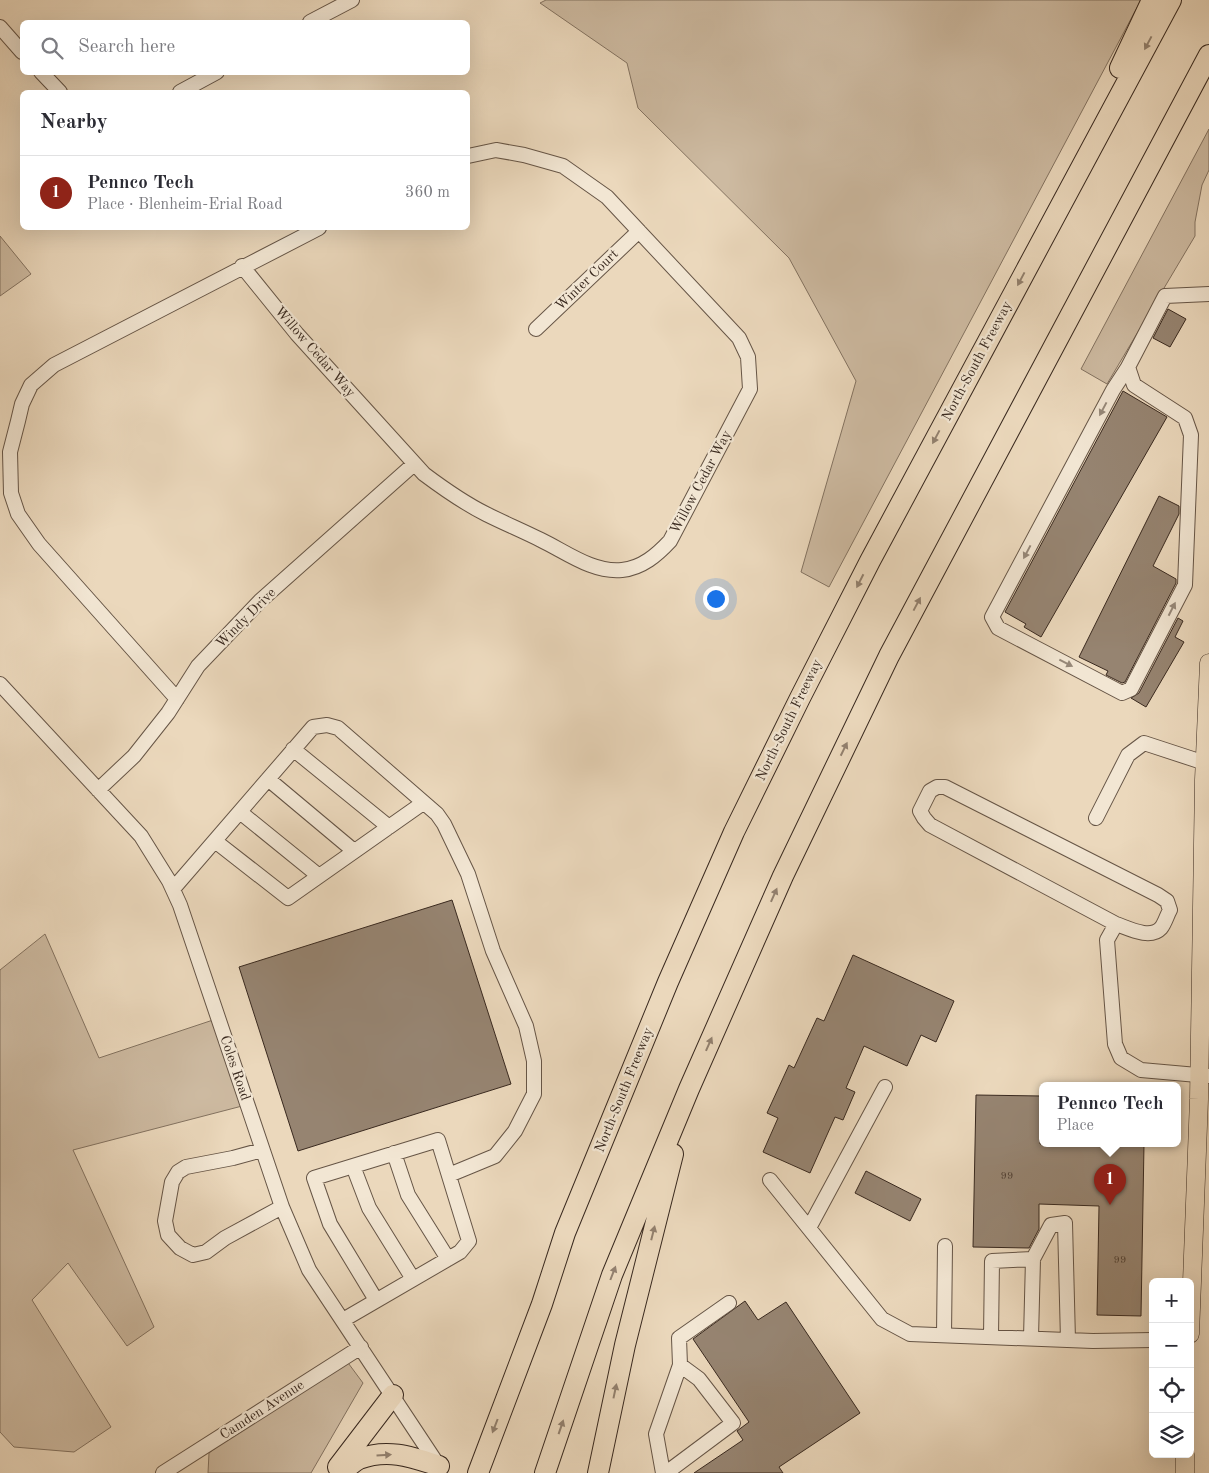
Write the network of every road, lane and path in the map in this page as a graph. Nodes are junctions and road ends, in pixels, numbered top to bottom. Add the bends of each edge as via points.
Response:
1 (352, 0) edge
2 (1152, 0) edge
3 (1171, 0) edge
4 (314, 20) edge
5 (0, 27) edge
6 (20, 50) edge
7 (1209, 55) edge
8 (45, 75) edge
9 (211, 75) edge
10 (58, 90) edge
11 (184, 90) edge
12 (470, 156) edge
13 (315, 230) edge
14 (638, 231) junction
15 (1037, 249) junction
16 (242, 266) junction
17 (1209, 294) edge
18 (536, 329) dead end
19 (1128, 367) junction
20 (414, 464) junction
21 (1209, 663) edge
22 (0, 684) edge
23 (177, 699) junction
24 (293, 749) junction
25 (1205, 763) junction
26 (268, 779) junction
27 (98, 790) junction
28 (423, 803) junction
29 (240, 812) junction
30 (1096, 818) dead end
31 (389, 827) junction
32 (215, 840) junction
33 (354, 851) junction
34 (319, 876) junction
35 (173, 889) junction
36 (1116, 924) junction
37 (1204, 1076) edge
38 (885, 1087) dead end
39 (689, 1089) junction
40 (262, 1150) junction
41 (394, 1153) junction
42 (353, 1166) junction
43 (449, 1175) junction
44 (770, 1180) dead end
45 (282, 1207) junction
46 (809, 1228) junction
47 (946, 1246) dead end
48 (448, 1259) junction
49 (1033, 1259) junction
50 (413, 1279) junction
51 (376, 1300) junction
52 (729, 1303) dead end
53 (343, 1320) junction
54 (1191, 1323) edge
55 (944, 1335) junction
56 (990, 1337) junction
57 (1031, 1338) junction
58 (1068, 1340) junction
59 (1149, 1340) edge
60 (361, 1347) junction
61 (680, 1365) junction
62 (393, 1395) junction
63 (1186, 1458) edge
64 (441, 1469) edge
65 (164, 1473) edge
66 (334, 1473) edge
67 (340, 1473) edge
68 (478, 1473) edge
69 (545, 1473) edge
70 (598, 1473) edge
71 (665, 1473) edge
72 (1184, 1473) edge

1 - 4 street
2 - 15 highway
3 -> 15 highway, North-South Freeway
5 - 6 street
39 -> 7 highway via 782,876 889,656
8 - 10 street
9 - 11 street
12 - 14 street, Willow Cedar Way via 496,150 563,166 607,197
13 - 16 street
14 - 18 street, Winter Court
14 - 20 street, Willow Cedar Way via 739,338 748,358 750,389 670,541 655,557 624,570 606,570 580,561 484,513
15 -> 68 highway, North-South Freeway via 870,560 734,832 668,982 566,1234
16 - 20 street, Willow Cedar Way via 297,334
16 - 23 street via 54,364 31,385 22,404 10,452 10,493 18,514 39,544
17 - 19 street via 1165,296
19 -> 19 street via 992,616 998,628 1122,692 1131,689 1185,585 1191,435 1185,418 1134,385
20 - 23 street, Windy Drive via 260,602 198,666
21 - 25 main road
22 - 27 street, Coles Road
23 - 27 street, Windy Drive via 134,756
24 - 26 street
24 - 28 street via 312,727 327,725 338,728
24 - 31 street
25 - 30 street via 1144,743 1128,755
25 - 37 main road
26 - 29 street
26 - 33 street
27 - 35 street, Coles Road via 141,836
28 - 31 street
28 - 43 street via 444,824 468,874 493,951 526,1026 534,1061 534,1094 516,1131 495,1156
29 - 32 street
29 - 34 street
31 - 33 street
32 - 34 street via 288,898
32 - 35 street
33 - 34 street
35 - 40 street, Coles Road
36 - 36 street via 1143,933 1154,932 1161,928 1170,910 1167,901 945,787 930,791 920,811 930,825
36 - 37 street via 1107,940 1115,1044 1121,1058 1141,1070
37 - 54 main road
38 - 46 street
69 -> 39 highway via 612,1275
70 -> 39 highway via 625,1345
40 - 45 street, Coles Road
40 - 45 street via 178,1172 172,1182 165,1221 168,1234 180,1248 193,1255 206,1252
41 - 42 street
41 - 43 street via 438,1140
41 - 48 street via 408,1195
42 - 50 street via 368,1208
42 - 51 street via 314,1178 330,1224
43 - 48 street via 469,1240 460,1252
44 - 46 street
45 - 53 street, Coles Road via 309,1270
46 - 55 street via 882,1319 910,1334
47 - 55 street
48 - 50 street
49 - 56 street via 992,1261
49 - 57 street
49 - 58 street via 1051,1225 1065,1224
50 - 51 street
51 - 53 street
52 - 61 street via 679,1338
53 - 60 street, Coles Road
55 - 56 street
56 - 57 street
57 - 58 street
58 - 59 street
60 - 62 street, Coles Road
60 - 65 street, Camden Avenue
61 - 71 street via 656,1434
61 - 71 street via 699,1379 733,1423
62 - 64 street, Coles Road
62 - 66 highway
63 - 72 main road
67 -> 64 highway via 358,1460 382,1454 404,1455

